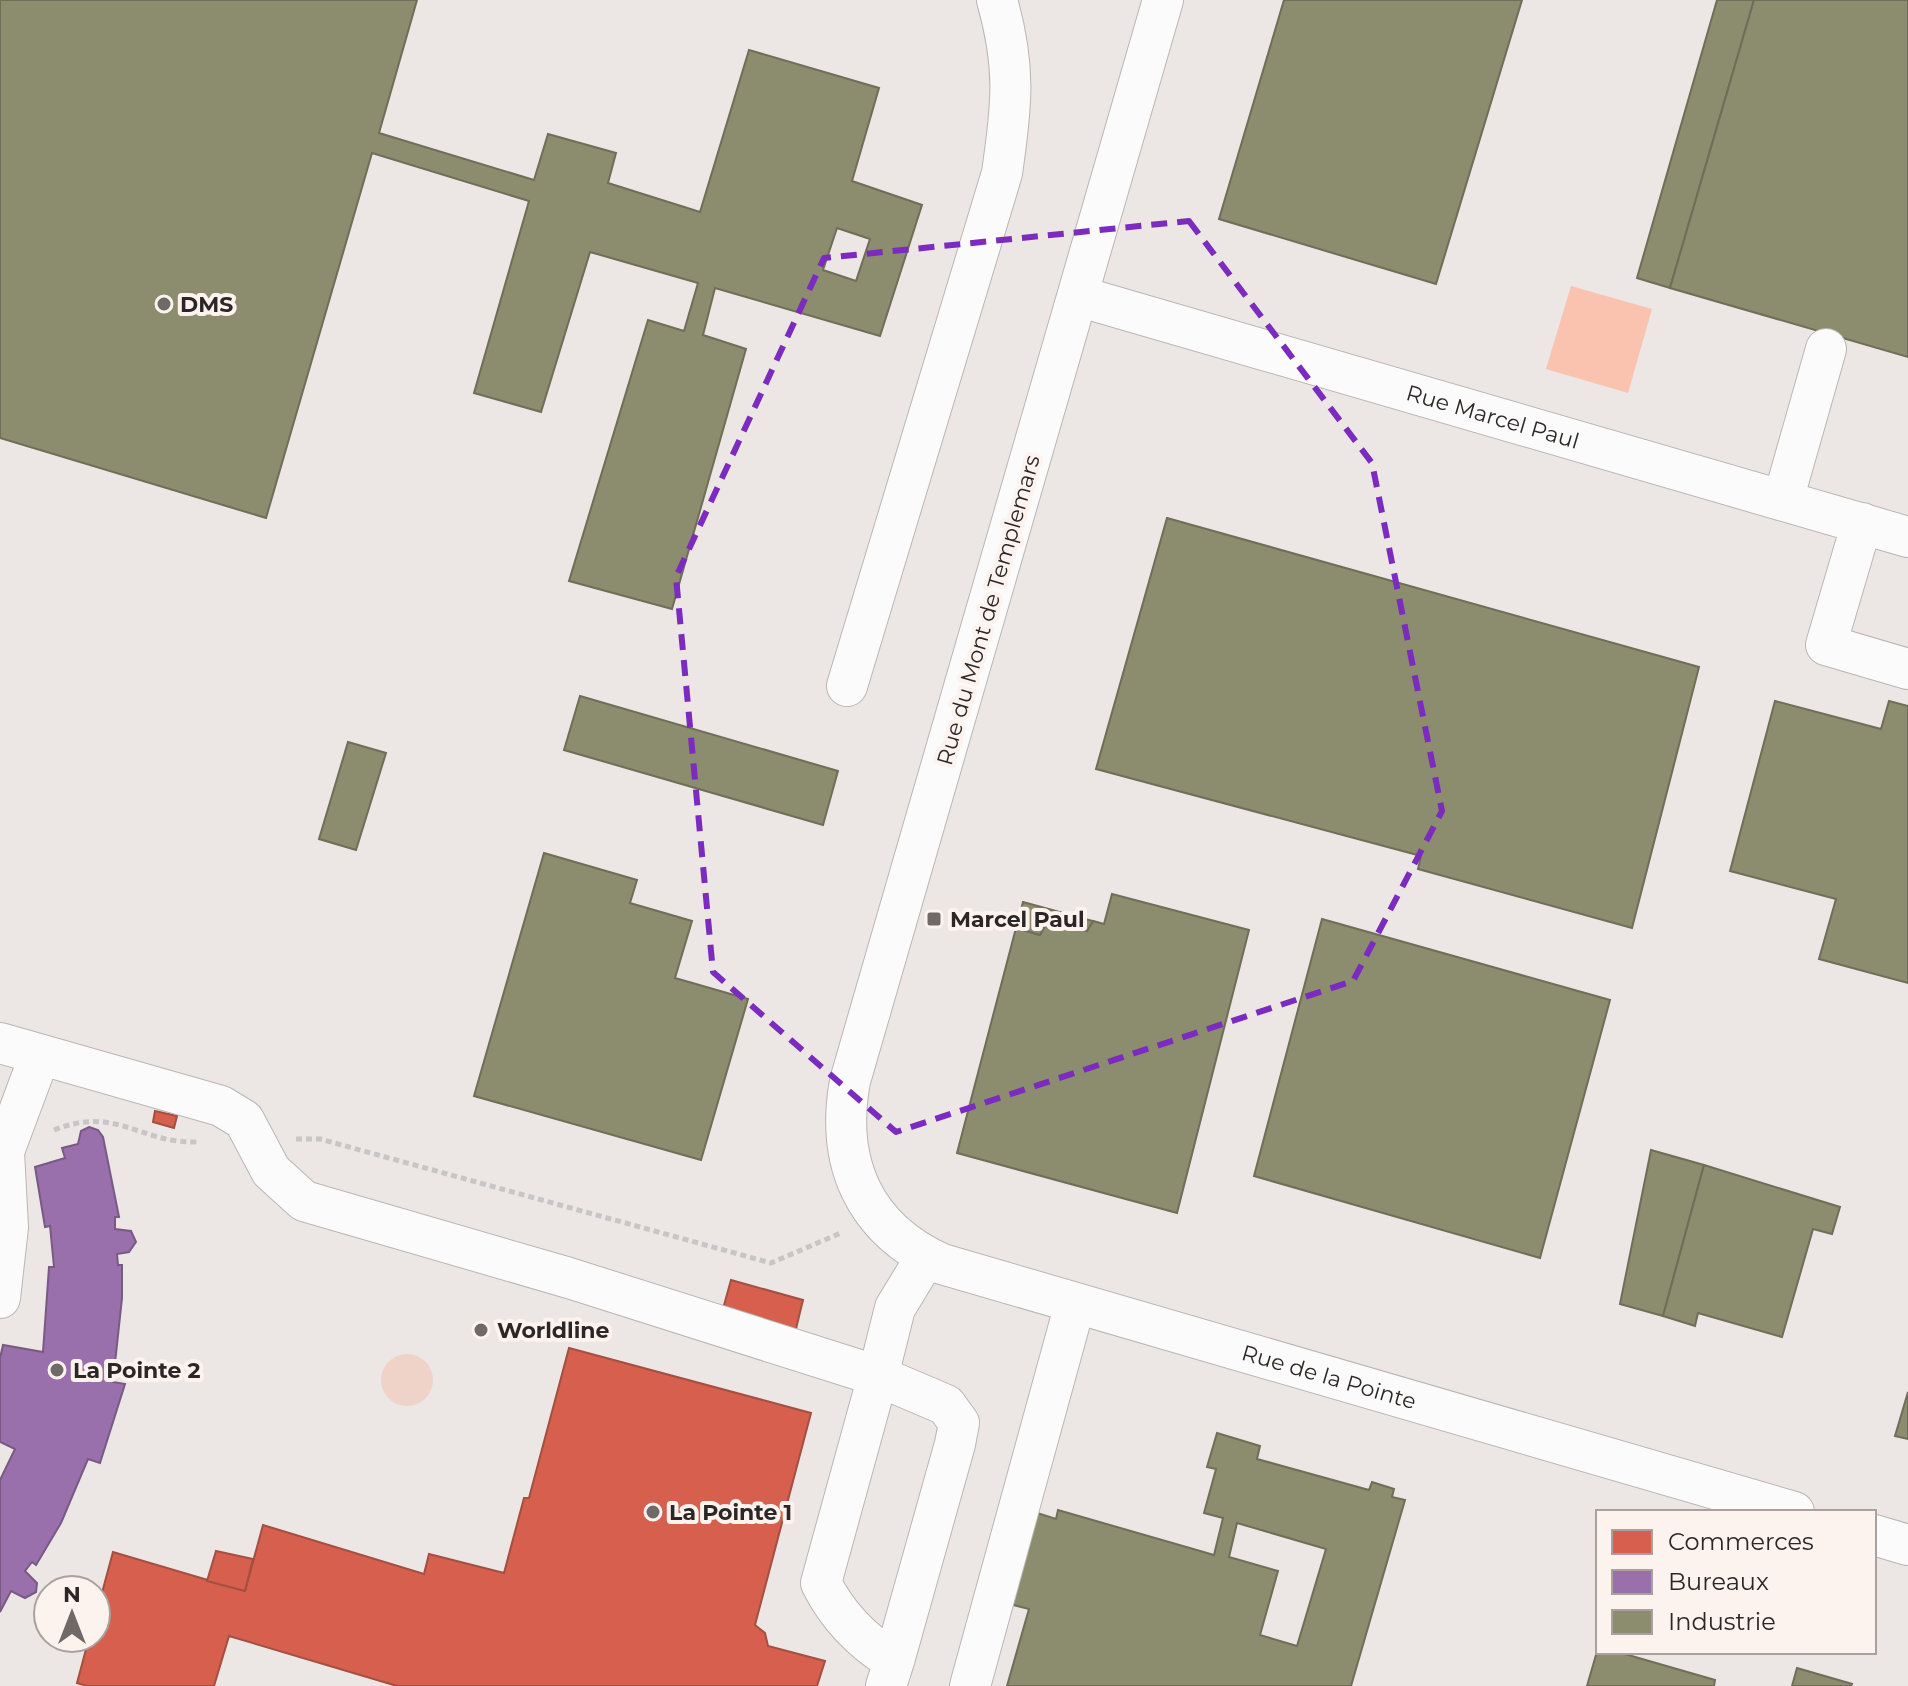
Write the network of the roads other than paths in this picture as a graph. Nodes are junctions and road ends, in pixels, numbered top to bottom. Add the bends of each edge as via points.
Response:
1 (997, 0) edge
2 (1163, 0) edge
3 (1078, 296) junction
4 (1826, 349) dead end
5 (1783, 500) junction
6 (1862, 523) junction
7 (1908, 537) edge
8 (1908, 669) edge
9 (847, 686) dead end
10 (0, 1043) edge
11 (40, 1055) junction
12 (2, 1157) edge
13 (877, 1217) joint
14 (926, 1257) junction
15 (0, 1298) edge
16 (1075, 1304) junction
17 (878, 1376) junction
18 (1787, 1510) edge
19 (1876, 1536) edge
20 (1908, 1545) edge
21 (890, 1673) edge
22 (970, 1686) edge

1 - 9 street via 1009,43 1013,94 1002,173
2 - 3 street, Rue du Mont de Templemars
3 - 5 street, Rue Marcel Paul
3 - 13 street, Rue du Mont de Templemars via 850,1081 846,1148
4 - 5 street
5 - 6 street, Rue Marcel Paul
6 - 7 street, Rue Marcel Paul
6 - 8 street via 1826,645
10 - 11 street
11 - 12 street
11 - 17 street via 221,1106 244,1120 264,1156 304,1201
12 - 15 street via 8,1227
13 - 14 street, Rue de la Pointe
14 - 16 street, Rue de la Pointe
14 - 17 street via 895,1308
16 - 18 street, Rue de la Pointe
16 - 22 street
17 - 21 street via 821,1583
17 - 21 street via 946,1405 959,1423
19 - 20 street

